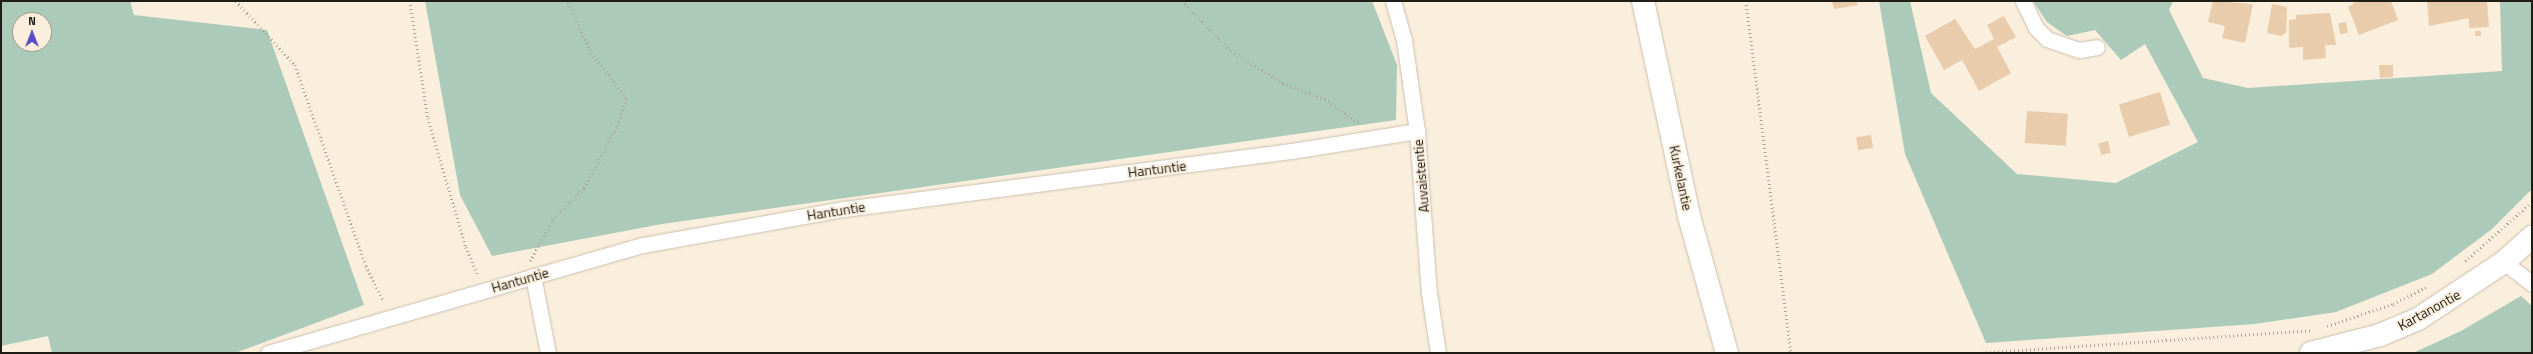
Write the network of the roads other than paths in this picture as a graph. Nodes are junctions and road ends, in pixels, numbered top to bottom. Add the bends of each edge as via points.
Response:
1 (1393, 1) edge
2 (1643, 1) edge
3 (2023, 1) edge
4 (2097, 47) dead end
5 (1417, 131) junction
6 (2532, 237) edge
7 (2504, 262) junction
8 (526, 278) junction
9 (2532, 284) edge
10 (268, 353) edge
11 (548, 353) edge
12 (1438, 353) edge
13 (1727, 353) edge
14 (2311, 353) edge

1 - 5 street, Auvaistentie via 1404,40
2 - 13 street, Kurkelantie via 1689,216
3 - 4 street via 2036,28 2047,39 2079,50
5 - 8 street, Hantuntie via 844,209 643,245
5 - 12 street, Auvaistentie via 1429,292
6 - 7 street, Kartanontie
7 - 9 street
7 - 14 street, Kartanontie via 2418,319 2380,335
8 - 10 street, Hantuntie
8 - 11 street

